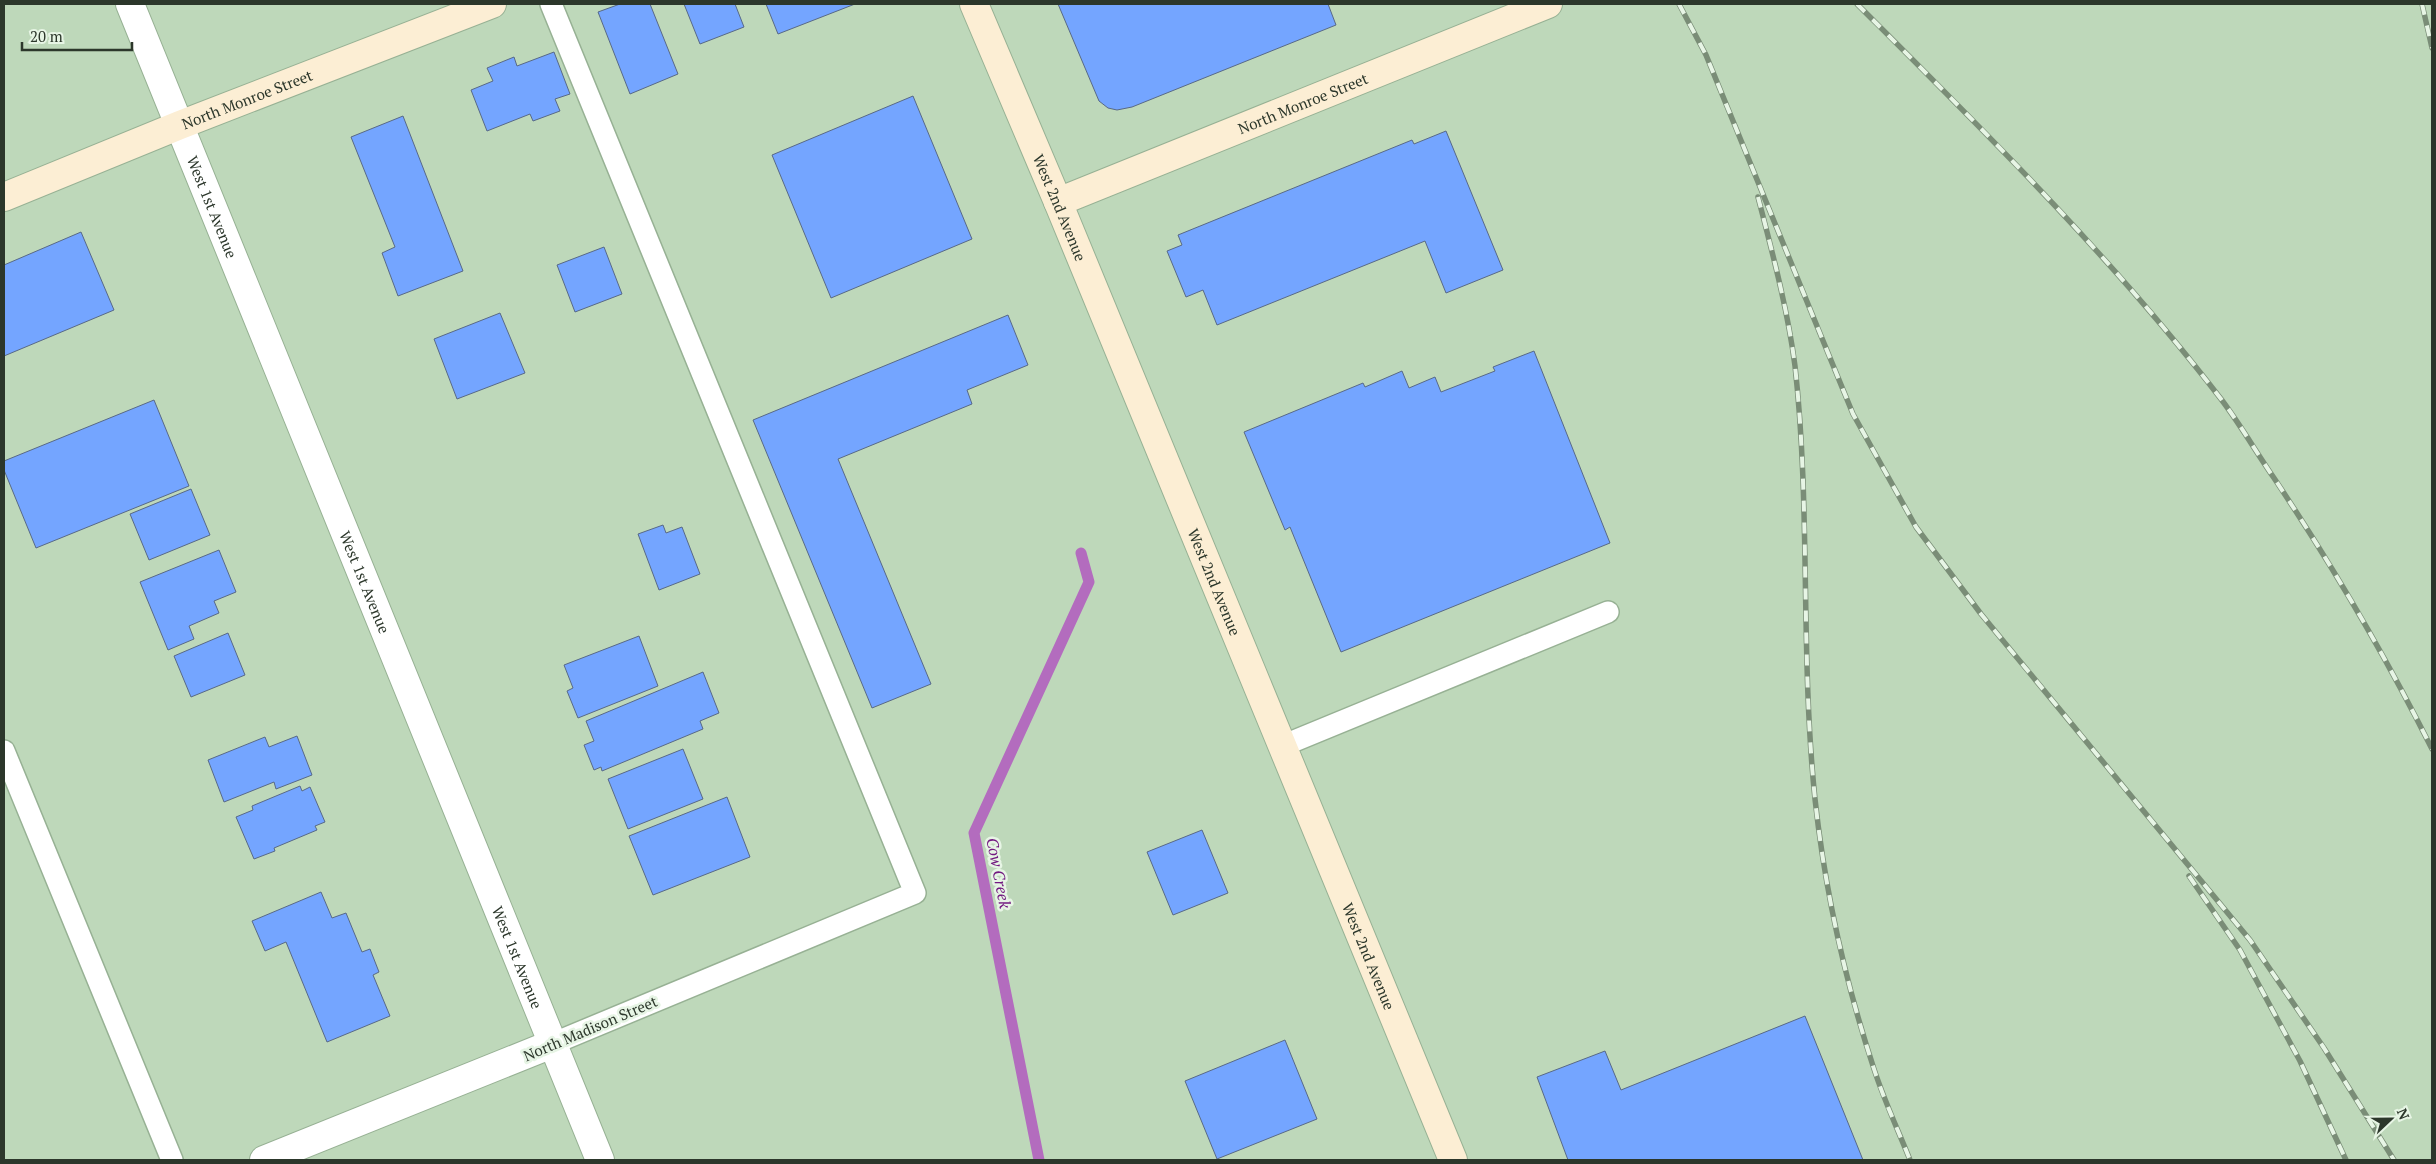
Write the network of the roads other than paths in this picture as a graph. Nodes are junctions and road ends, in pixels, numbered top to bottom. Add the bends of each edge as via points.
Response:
1 (130, 4) edge
2 (492, 4) edge
3 (551, 4) edge
4 (974, 4) edge
5 (1548, 4) edge
6 (180, 125) junction
7 (4, 197) edge
8 (1058, 202) junction
9 (1608, 612) dead end
10 (1282, 746) junction
11 (4, 751) edge
12 (552, 1044) junction
13 (172, 1160) edge
14 (264, 1160) edge
15 (600, 1160) edge
16 (1453, 1160) edge

1 - 6 street, West 1st Avenue
2 - 6 street, North Monroe Street
3 - 12 lane, North Madison Street via 915,893
4 - 8 street, West 2nd Avenue
5 - 8 street, North Monroe Street
6 - 7 street, North Monroe Street
6 - 12 street, West 1st Avenue
8 - 10 street, West 2nd Avenue
9 - 10 lane
10 - 16 street, West 2nd Avenue
11 - 13 lane
12 - 14 street, North Madison Street
12 - 15 street, West 1st Avenue

